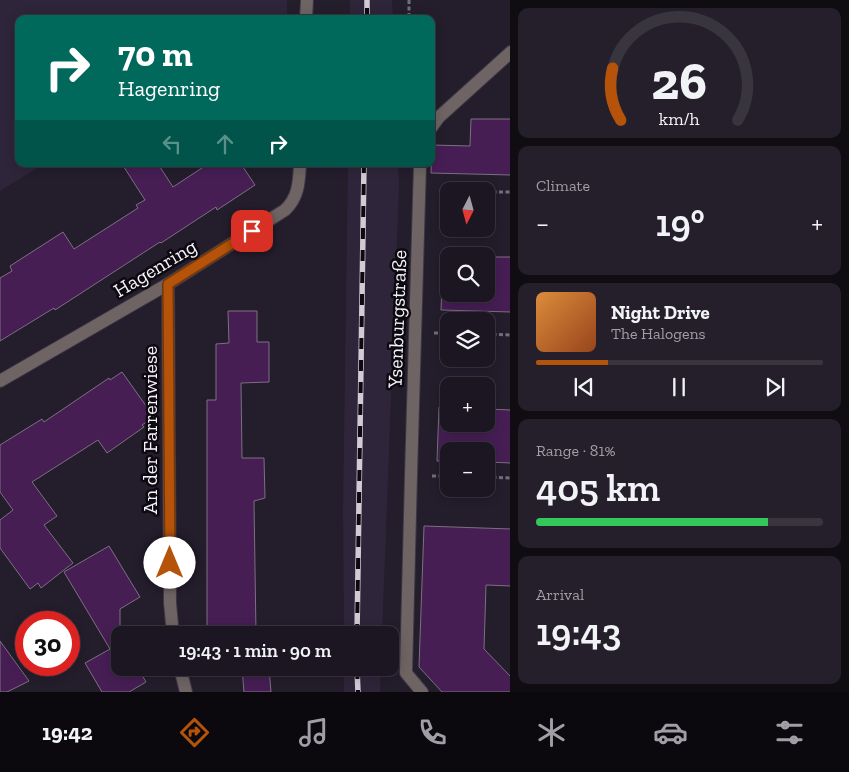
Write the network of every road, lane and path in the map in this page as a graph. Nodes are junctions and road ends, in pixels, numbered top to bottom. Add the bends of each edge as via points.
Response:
1 (307, 0) edge
2 (409, 0) edge
3 (306, 15) edge
4 (409, 15) edge
5 (510, 52) edge
6 (435, 122) edge
7 (300, 167) edge
8 (420, 167) edge
9 (495, 192) edge
10 (510, 192) edge
11 (168, 284) junction
12 (495, 334) edge
13 (510, 335) edge
14 (0, 382) edge
15 (495, 477) edge
16 (510, 478) edge
17 (172, 626) edge
18 (182, 676) edge
19 (186, 692) edge
20 (422, 692) edge

1 - 3 street
2 - 4 path
5 - 6 street
7 - 11 street, Hagenring via 292,204
8 - 20 street, Ysenburgstraße via 406,673
9 - 10 path
11 - 14 street, Hagenring
11 - 17 street, An der Farrenwiese
12 - 13 path
15 - 16 path
18 - 19 street

